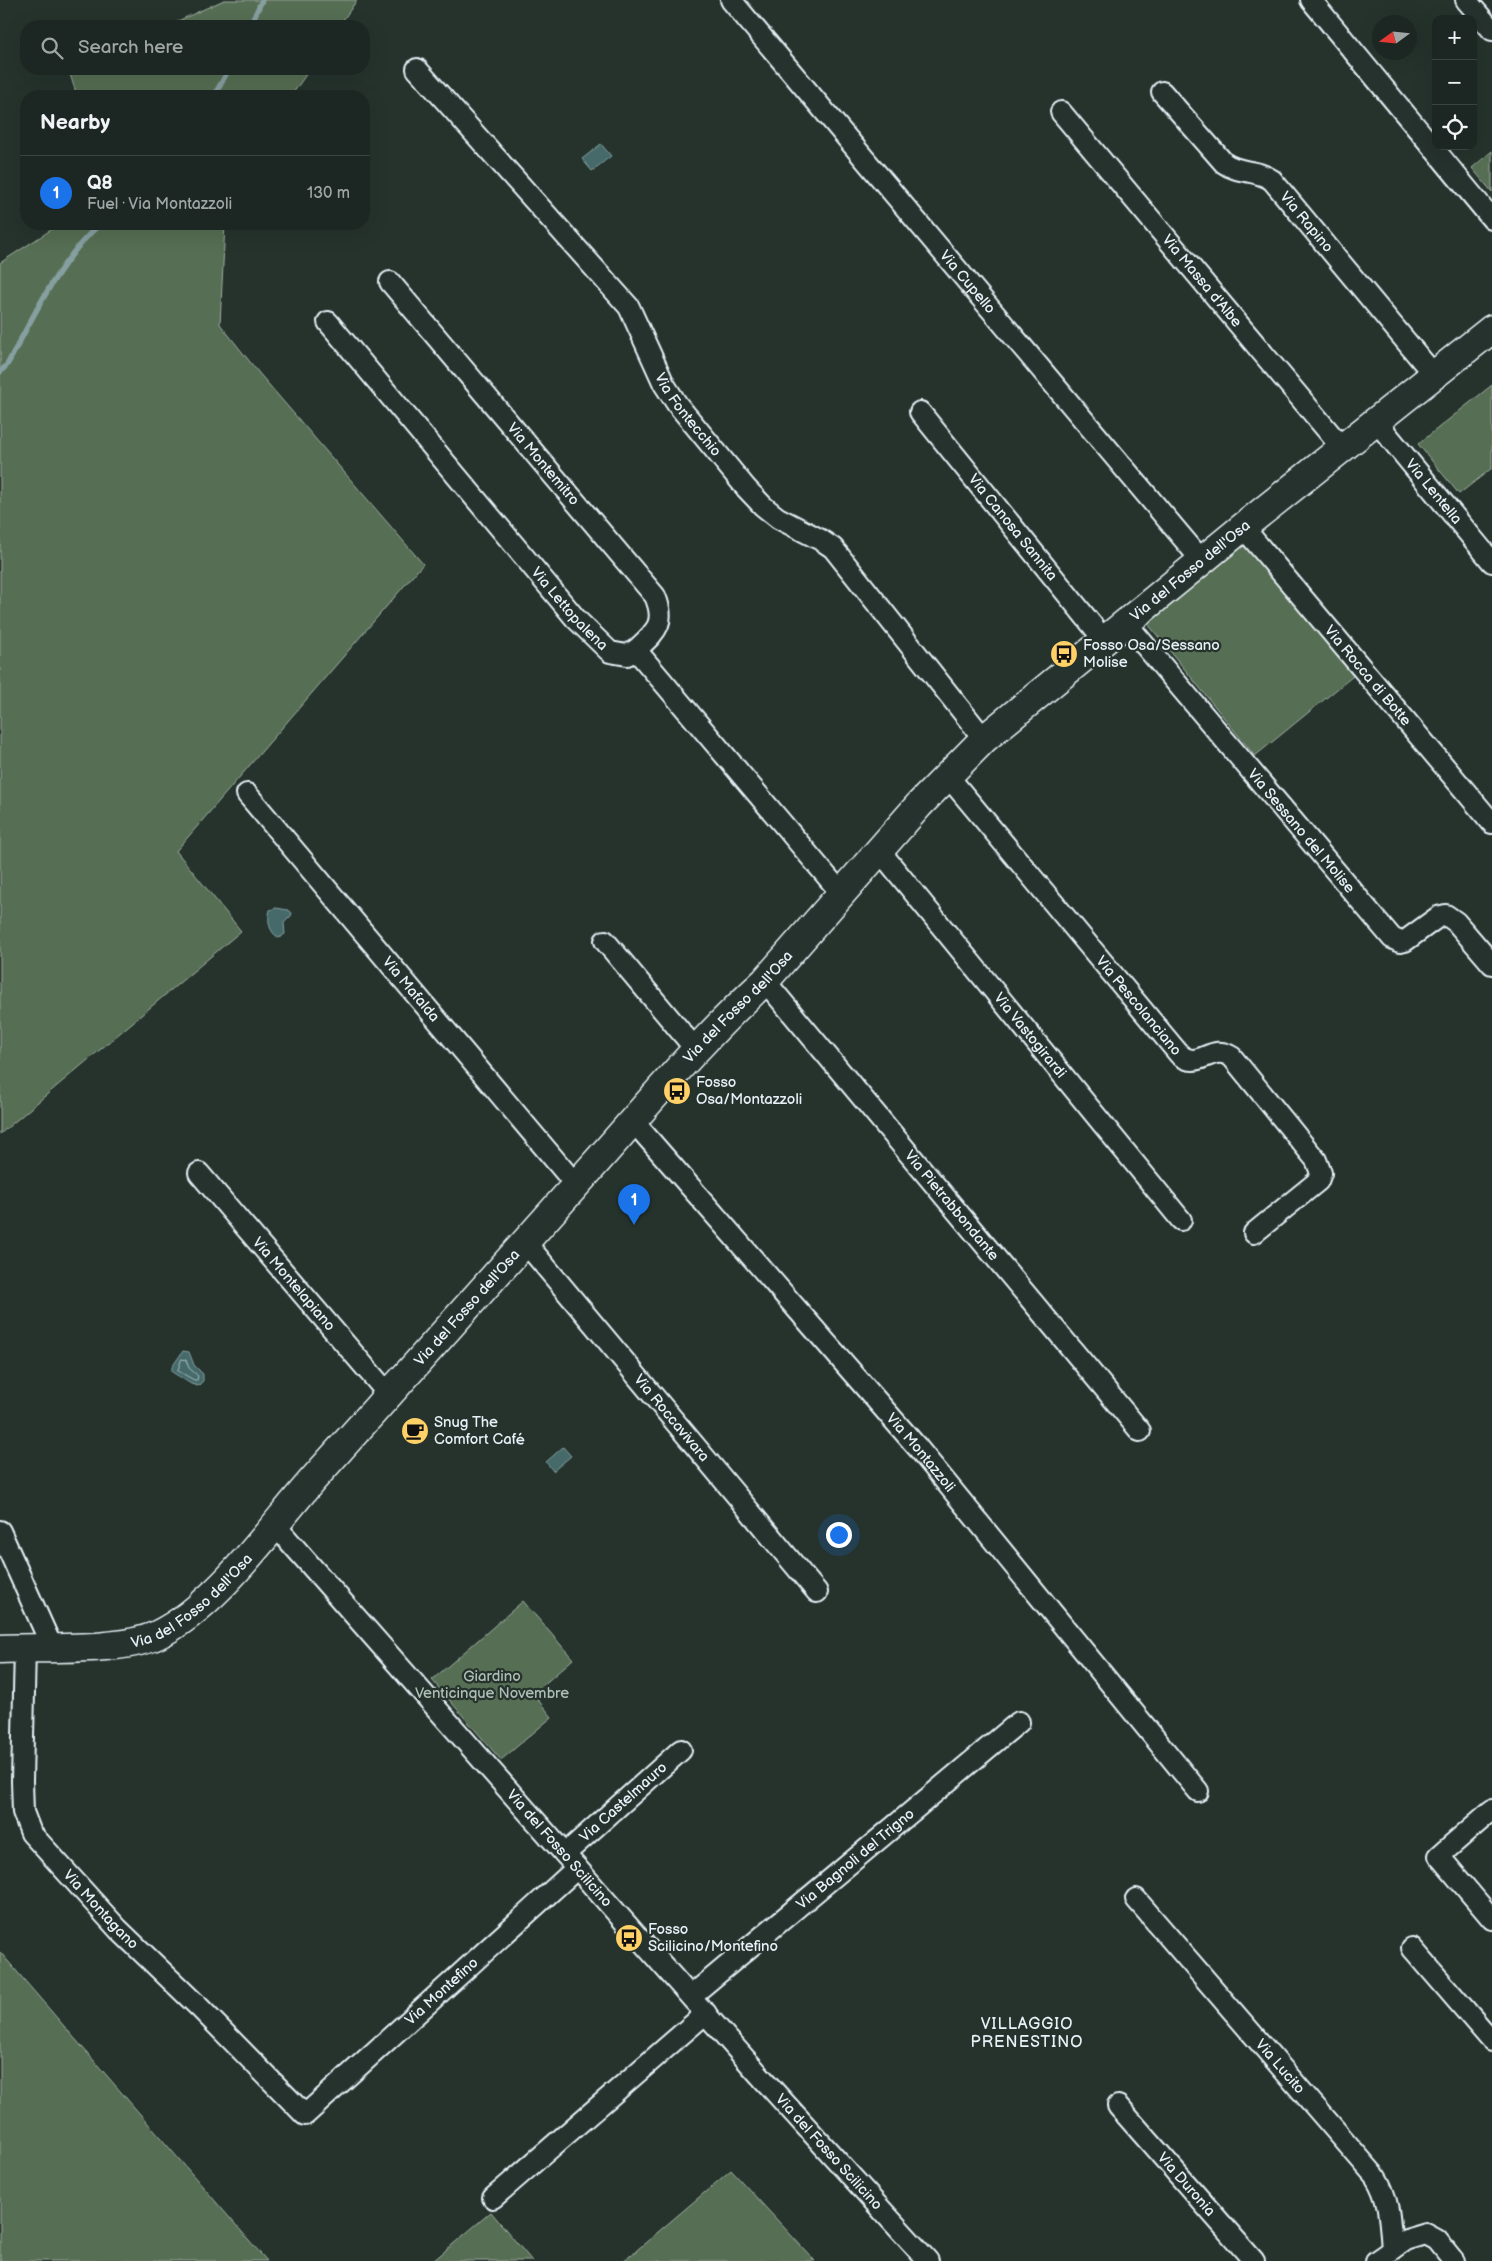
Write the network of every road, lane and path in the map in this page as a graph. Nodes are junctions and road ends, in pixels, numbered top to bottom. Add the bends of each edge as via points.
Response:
1 (732, 0) edge
2 (1311, 0) edge
3 (1466, 0) edge
4 (1492, 30) edge
5 (417, 68) dead end
6 (1162, 92) dead end
7 (1061, 112) dead end
8 (1492, 219) edge
9 (390, 282) dead end
10 (328, 322) dead end
11 (1491, 332) edge
12 (1434, 375) junction
13 (920, 412) dead end
14 (1376, 421) junction
15 (1343, 449) junction
16 (1243, 527) junction
17 (1203, 562) junction
18 (1492, 562) edge
19 (1126, 623) junction
20 (1105, 641) junction
21 (636, 650) junction
22 (984, 739) junction
23 (947, 775) junction
24 (246, 794) dead end
25 (1492, 823) edge
26 (879, 850) junction
27 (841, 894) junction
28 (605, 941) dead end
29 (1492, 964) edge
30 (766, 981) junction
31 (697, 1051) junction
32 (633, 1121) junction
33 (199, 1173) dead end
34 (576, 1185) junction
35 (1181, 1220) dead end
36 (1254, 1233) dead end
37 (526, 1242) junction
38 (389, 1395) junction
39 (1140, 1431) dead end
40 (274, 1524) junction
41 (0, 1531) edge
42 (818, 1592) dead end
43 (52, 1647) junction
44 (12, 1648) edge
45 (1019, 1722) dead end
46 (681, 1750) dead end
47 (1198, 1791) dead end
48 (1492, 1810) edge
49 (571, 1861) junction
50 (1136, 1899) dead end
51 (1492, 1919) edge
52 (1412, 1948) dead end
53 (691, 1996) junction
54 (706, 2013) junction
55 (1492, 2041) edge
56 (1118, 2106) dead end
57 (305, 2115) joint
58 (494, 2198) dead end
59 (1384, 2256) edge
60 (928, 2261) edge
61 (1254, 2261) edge
62 (1454, 2261) edge

1 - 17 street, Via Cupello
2 - 8 street
3 - 4 street
5 - 22 street, Via Fontecchio via 625,302 677,404 746,488 778,518 821,540 838,554
6 - 12 street, Via Rapino via 1224,163 1272,180
7 - 15 street, Via Massa d'Albe
9 - 21 street, Via Montemitro via 655,596 660,620 654,633
10 - 21 street, Via Lettopalena via 576,619 610,652 627,655
11 - 12 street, Via del Fosso dell'Osa
12 - 14 street, Via del Fosso dell'Osa
13 - 20 street, Via Canosa Sannita
14 - 15 street, Via del Fosso dell'Osa
14 - 18 street, Via Lentella
15 - 16 street, Via del Fosso dell'Osa
16 - 17 street, Via del Fosso dell'Osa
16 - 25 street, Via Rocca di Botte
17 - 19 street, Via del Fosso dell'Osa
19 - 20 street, Via del Fosso dell'Osa
19 - 29 street, Via Sessano del Molise via 1392,938 1400,942 1410,939 1438,917 1446,915
20 - 22 street, Via del Fosso dell'Osa
21 - 27 street
22 - 23 street, Via del Fosso dell'Osa
23 - 26 street, Via del Fosso dell'Osa
23 - 36 street, Via Pescolanciano via 1179,1054 1192,1061 1216,1052 1232,1057 1316,1160 1321,1173 1318,1181
24 - 34 street, Via Mafalda
26 - 27 street, Via del Fosso dell'Osa
26 - 35 street, Via Vastogirardi
27 - 30 street, Via del Fosso dell'Osa
28 - 31 street
30 - 31 street, Via del Fosso dell'Osa
30 - 39 street, Via Pietrabbondante
31 - 32 street, Via del Fosso dell'Osa
32 - 34 street, Via del Fosso dell'Osa
32 - 47 street, Via Montazzoli via 918,1448
33 - 38 street, Via Montelapiano
34 - 37 street, Via del Fosso dell'Osa
37 - 38 street, Via del Fosso dell'Osa
37 - 42 street, Via Roccavivara
38 - 40 street, Via del Fosso dell'Osa
40 - 43 street, Via del Fosso dell'Osa via 212,1594 169,1629 128,1643
40 - 49 street, Via del Fosso Scilicino
41 - 43 street
43 - 44 street, Via del Fosso dell'Osa
44 - 57 street, Via Montagano via 24,1812 31,1833 118,1929
45 - 53 street, Via Bagnoli del Trigno
46 - 49 street, Via Castelmauro
48 - 51 street via 1439,1856
49 - 53 street, Via del Fosso Scilicino
49 - 57 street, Via Montefino
50 - 59 street, Via Lucito via 1376,2176 1388,2207
52 - 55 street
53 - 54 street, Via del Fosso Scilicino
54 - 58 street
54 - 60 street, Via del Fosso Scilicino
56 - 61 street, Via Duronia
59 - 62 street via 1412,2237 1426,2234 1437,2240

